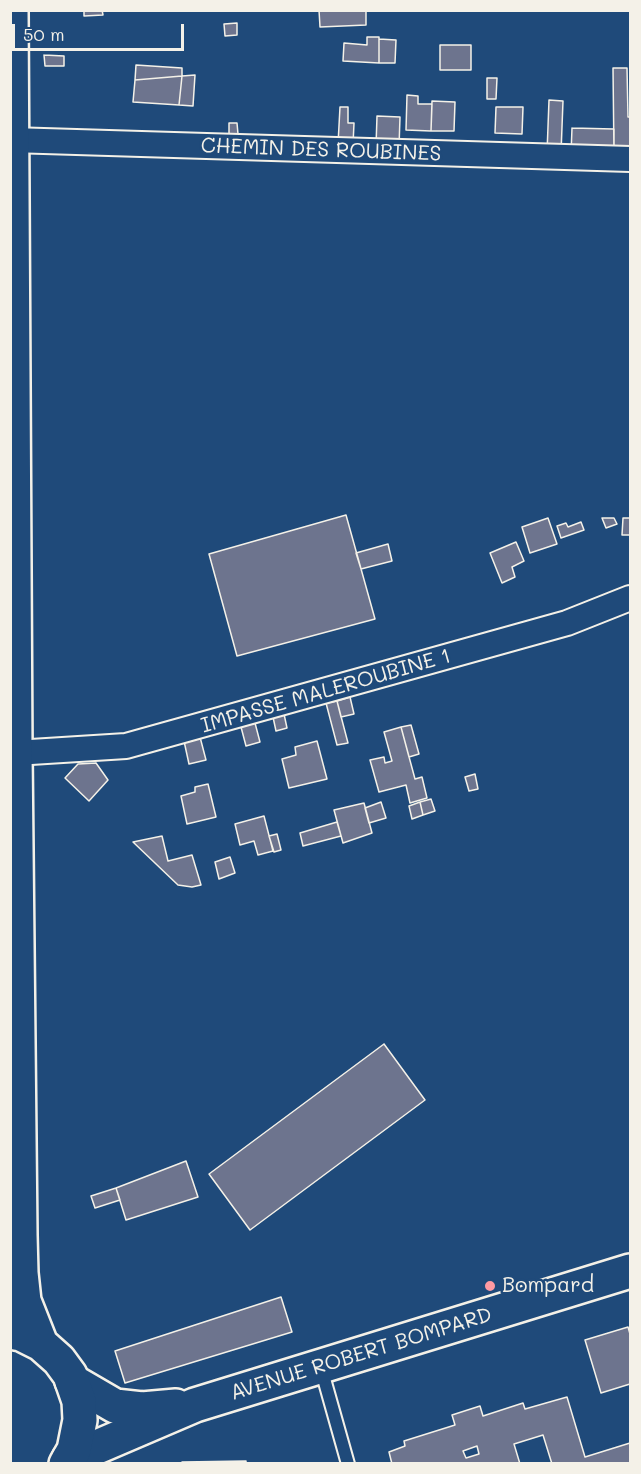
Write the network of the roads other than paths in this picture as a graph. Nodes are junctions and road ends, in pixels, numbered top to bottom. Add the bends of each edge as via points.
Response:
1 (11, 10) edge
2 (12, 140) edge
3 (630, 159) edge
4 (630, 598) edge
5 (15, 753) junction
6 (630, 1272) edge
7 (10, 1332) edge
8 (41, 1344) junction
9 (320, 1367) junction
10 (72, 1381) junction
11 (195, 1405) junction
12 (67, 1461) edge
13 (348, 1464) edge

1 - 2 main road
2 - 3 street, CHEMIN DES ROUBINES
2 - 5 main road
4 - 5 street, IMPASSE MALEROUBINE 1 via 567,623 126,746
5 - 8 main road via 21,1273 24,1301
6 - 9 main road, AVENUE ROBERT BOMPARD
7 - 8 main road
8 - 10 main road via 59,1360
9 - 11 main road, AVENUE ROBERT BOMPARD
9 - 13 lane
10 - 11 main road, AVENUE ROBERT BOMPARD via 115,1406
10 - 12 main road via 80,1420 78,1437
11 - 12 main road, AVENUE ROBERT BOMPARD

